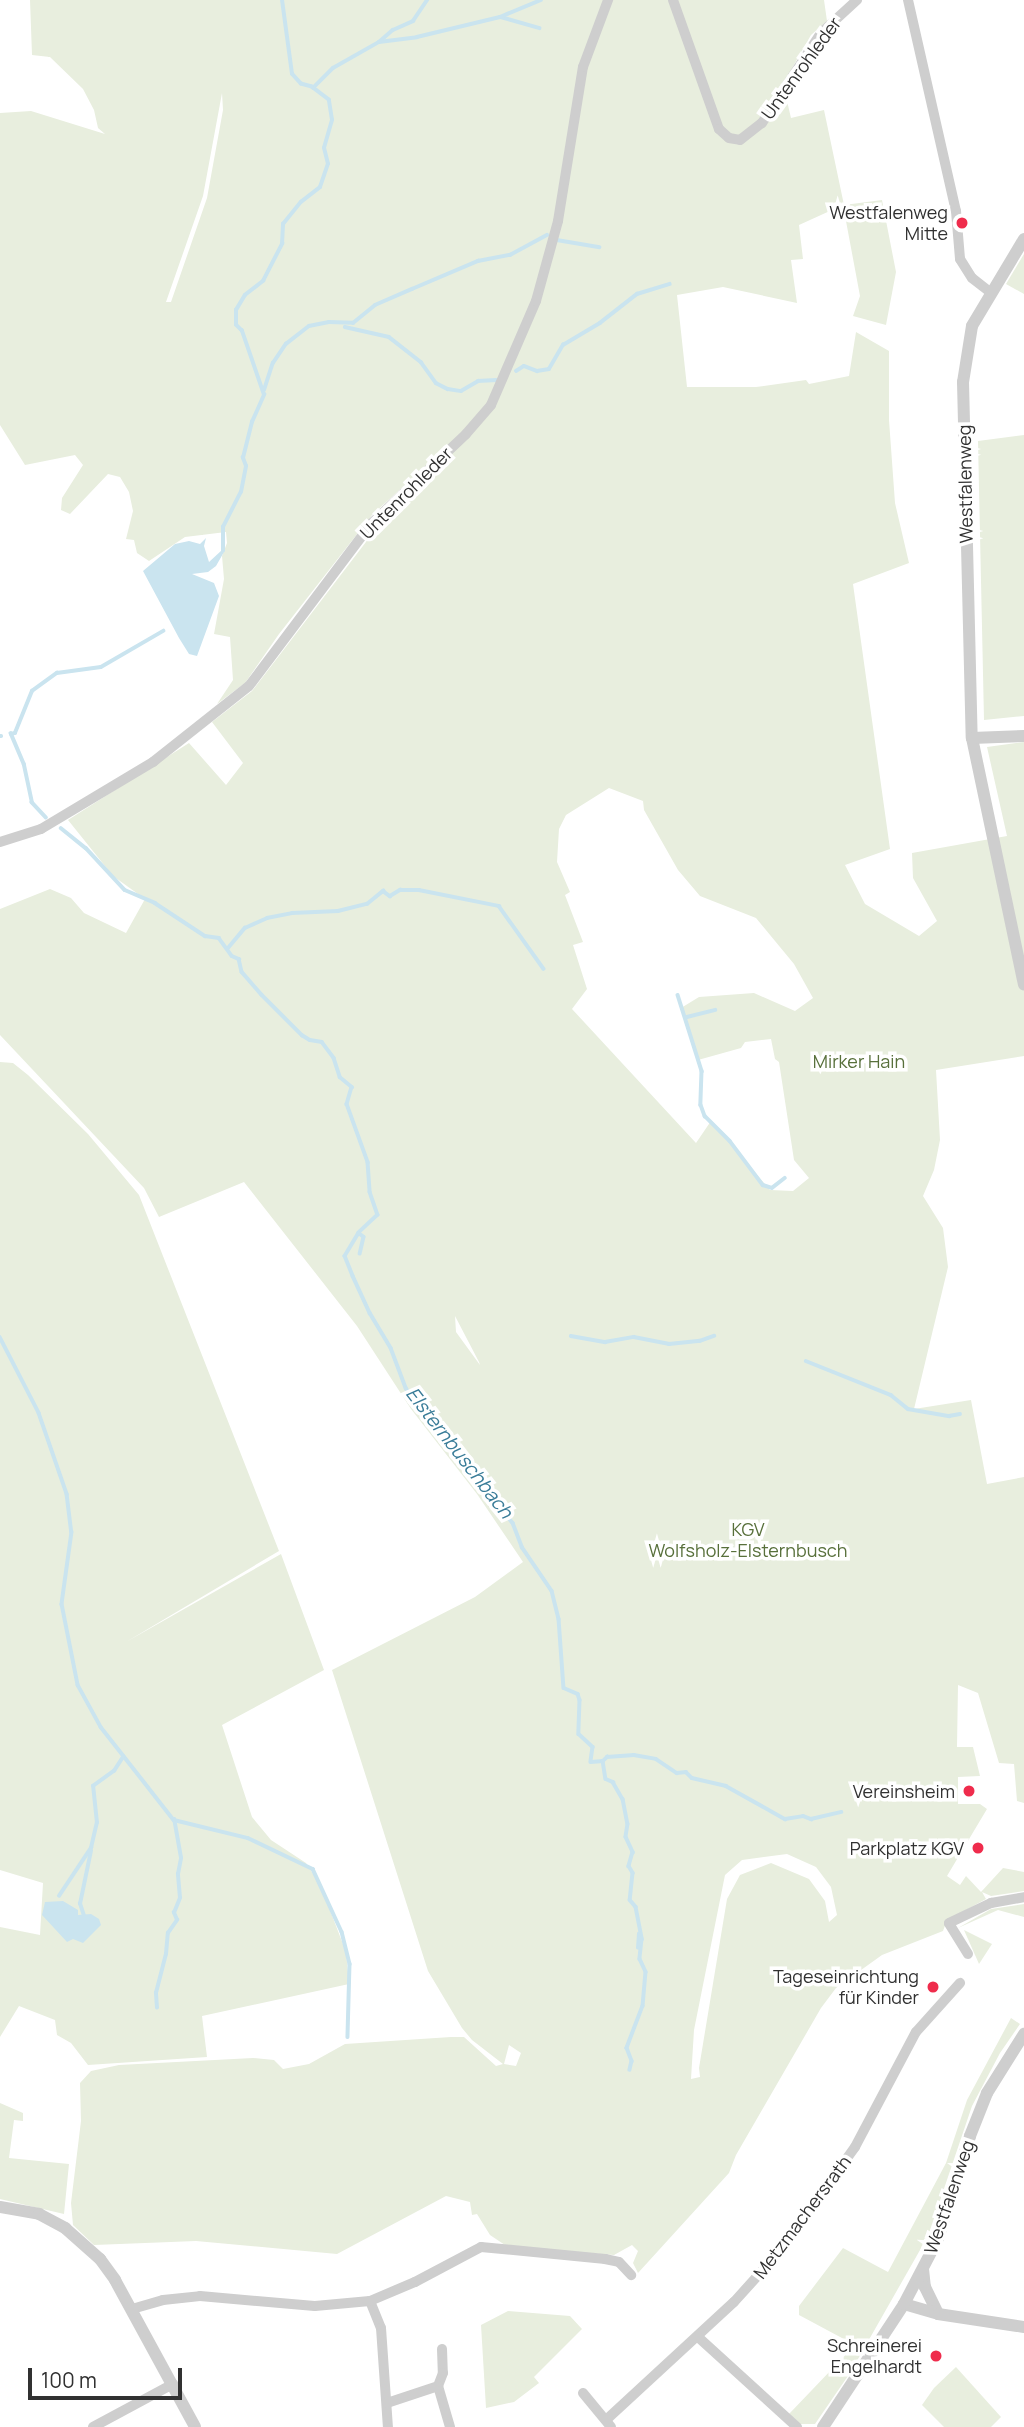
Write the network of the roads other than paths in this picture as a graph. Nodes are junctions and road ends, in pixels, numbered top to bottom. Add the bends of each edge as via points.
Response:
1 (608, 0) edge
2 (673, 0) edge
3 (857, 0) edge
4 (908, 0) edge
5 (1024, 239) edge
6 (990, 292) junction
7 (1024, 736) edge
8 (972, 738) junction
9 (0, 842) edge
10 (1024, 985) edge
11 (1024, 1897) edge
12 (968, 1954) dead end
13 (960, 1983) dead end
14 (1024, 2034) edge
15 (0, 2207) edge
16 (923, 2269) junction
17 (631, 2275) dead end
18 (370, 2301) junction
19 (904, 2304) junction
20 (132, 2309) junction
21 (938, 2314) junction
22 (1024, 2327) edge
23 (698, 2337) junction
24 (442, 2349) dead end
25 (173, 2384) junction
26 (438, 2386) junction
27 (583, 2393) dead end
28 (387, 2403) junction
29 (608, 2423) edge
30 (93, 2427) edge
31 (195, 2427) edge
32 (387, 2427) edge
33 (450, 2427) edge
34 (797, 2427) edge
35 (823, 2427) edge

1 - 9 street, Untenrohleder via 583,67 558,221 536,301 491,405 372,523 249,686 153,762 41,830
2 - 3 street, Untenrohleder via 719,130 740,141 762,124 821,33
4 - 6 street via 956,211 960,259 972,278
5 - 6 street, Westfalenweg
6 - 8 street, Westfalenweg via 972,326 963,370
7 - 8 street
8 - 10 street, Westfalenweg
11 - 12 street via 991,1903 949,1923
13 - 23 street, Metzmachersrath via 916,2032 878,2107 822,2197 782,2250
14 - 16 street, Westfalenweg via 988,2093 959,2166 938,2239
15 - 20 street via 39,2214 80,2240 115,2280
16 - 19 street, Westfalenweg
16 - 21 street via 925,2287
17 - 18 street via 619,2262 605,2259 481,2247
18 - 20 street via 315,2306 200,2296
18 - 28 street via 381,2328
19 - 21 street
19 - 35 street, Westfalenweg
20 - 25 street
21 - 22 street
23 - 29 street, Metzmachersrath
23 - 34 street
24 - 26 street via 443,2373
25 - 30 street
25 - 31 street
26 - 28 street
26 - 33 street
27 - 29 street, Metzmachersrath
28 - 32 street

